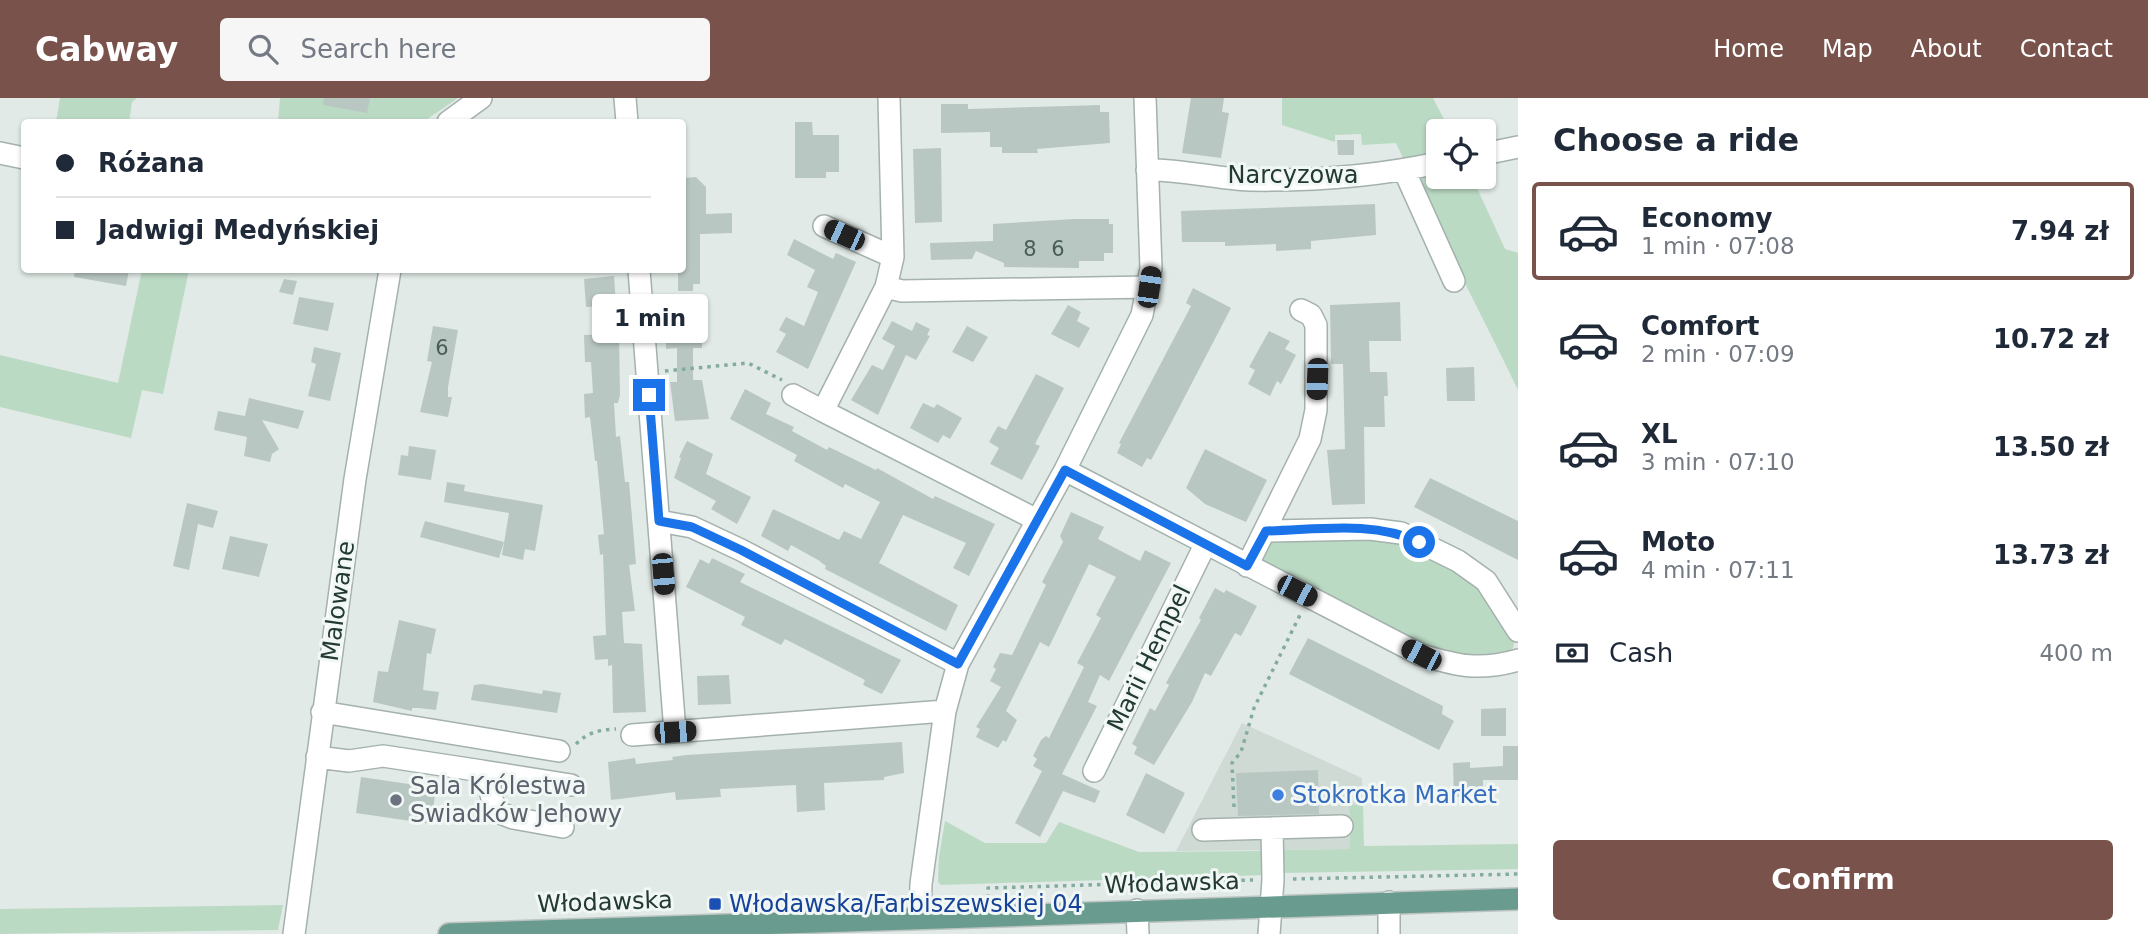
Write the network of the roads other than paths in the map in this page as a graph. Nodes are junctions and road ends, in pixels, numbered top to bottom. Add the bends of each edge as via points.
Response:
1 (481, 98) edge
2 (625, 98) edge
3 (889, 98) edge
4 (1145, 98) edge
5 (452, 119) edge
6 (627, 119) edge
7 (1518, 147) edge
8 (1496, 152) edge
9 (0, 153) edge
10 (21, 157) edge
11 (1426, 165) edge
12 (1147, 170) junction
13 (1404, 170) junction
14 (824, 226) dead end
15 (893, 257) junction
16 (389, 273) edge
17 (639, 273) edge
18 (1454, 281) dead end
19 (886, 286) junction
20 (1149, 287) junction
21 (1301, 310) dead end
22 (789, 388) road end
23 (823, 411) junction
24 (1065, 470) junction
25 (1037, 520) junction
26 (659, 521) junction
27 (1266, 531) junction
28 (1205, 545) junction
29 (1247, 566) junction
30 (1518, 631) edge
31 (1518, 660) edge
32 (958, 664) junction
33 (945, 711) junction
34 (322, 712) junction
35 (626, 732) road end
36 (675, 732) junction
37 (559, 751) road end
38 (317, 757) junction
39 (482, 771) junction
40 (1094, 771) dead end
41 (571, 785) dead end
42 (1342, 826) dead end
43 (563, 827) dead end
44 (1272, 828) junction
45 (1203, 830) dead end
46 (1518, 899) edge
47 (1389, 902) junction
48 (1271, 906) junction
49 (1137, 910) junction
50 (920, 917) junction
51 (294, 934) edge
52 (449, 934) edge
53 (1138, 934) edge
54 (1269, 934) edge
55 (1389, 934) edge

1 - 5 street
2 - 6 street
3 - 15 street
4 - 12 street
7 - 8 street
9 - 10 street
11 - 13 street, Narcyzowa
12 - 13 street, Narcyzowa via 1173,169 1248,180
12 - 20 street
13 - 18 street
14 - 15 street
15 - 19 street
16 - 34 street, Malowane
17 - 26 street
19 - 20 street via 902,291
19 - 23 street
20 - 24 street via 1142,315
21 - 27 street via 1311,315 1315,326 1315,410 1310,439
22 - 23 street
23 - 25 street
24 - 25 street
24 - 28 street
25 - 32 street
26 - 32 street via 692,527 741,550
26 - 36 street
27 - 29 street
27 - 30 street via 1370,529 1401,533 1458,561 1486,581
28 - 29 street
28 - 40 street, Marii Hempel
29 - 31 street via 1421,655 1490,668
32 - 33 street
33 - 36 street
33 - 50 street
34 - 37 street
34 - 38 street, Malowane
35 - 36 street
38 - 39 street via 349,761 383,756
38 - 51 street, Malowane
39 - 41 street
39 - 43 street via 495,811
42 - 44 street
44 - 45 street
44 - 48 street
46 - 47 main road, Włodawska
47 - 48 main road, Włodawska
47 - 55 street
48 - 49 main road, Włodawska
48 - 54 street
49 - 50 main road, Włodawska
49 - 53 street
50 - 52 main road, Włodawska

